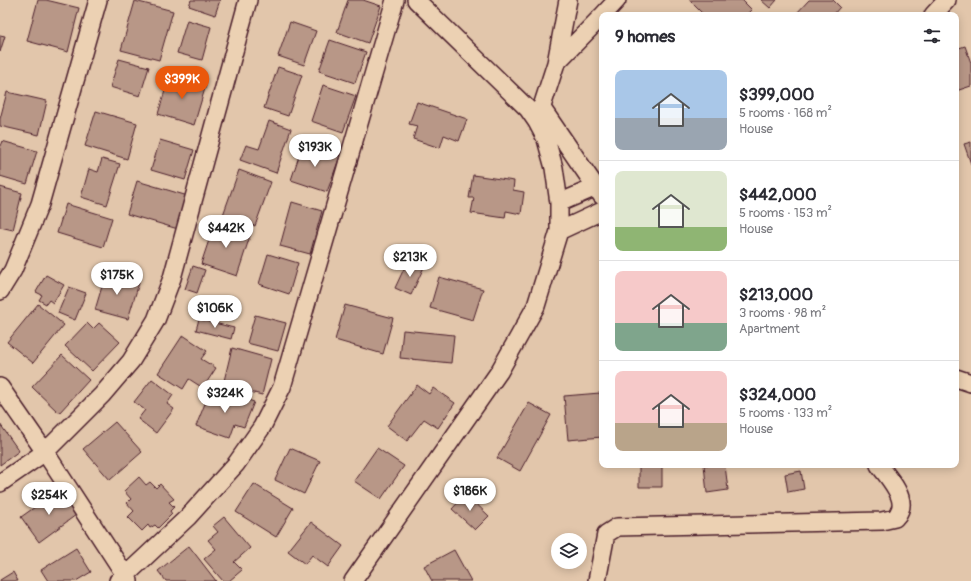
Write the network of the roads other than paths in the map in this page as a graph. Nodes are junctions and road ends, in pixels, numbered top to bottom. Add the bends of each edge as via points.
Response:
1 (98, 0) edge
2 (248, 0) edge
3 (395, 0) edge
4 (416, 0) edge
5 (568, 0) edge
6 (618, 0) edge
7 (947, 0) edge
8 (605, 12) edge
9 (936, 12) edge
10 (599, 18) edge
11 (556, 63) junction
12 (539, 115) junction
13 (599, 191) edge
14 (559, 204) junction
15 (599, 212) edge
16 (559, 231) junction
17 (0, 291) edge
18 (959, 379) edge
19 (971, 383) edge
20 (0, 387) edge
21 (46, 452) junction
22 (881, 468) edge
23 (0, 483) edge
24 (124, 579) edge
25 (353, 581) edge
26 (597, 581) edge

1 - 17 street via 40,204 13,270
2 - 21 street via 172,278 156,320 131,362
3 - 24 street via 282,387 262,427 236,464 188,517
4 - 12 street via 528,109
5 - 11 street
6 - 8 street
7 - 9 street
10 - 11 street
11 - 12 street
12 - 13 street
12 - 14 street via 554,168
13 - 14 street
14 - 16 street
15 - 16 street
16 - 25 street via 536,306 499,372
18 - 19 street
20 - 21 street
21 - 23 street
21 - 24 street
22 - 26 street via 897,489 901,504 895,518 882,521 617,527 606,534

